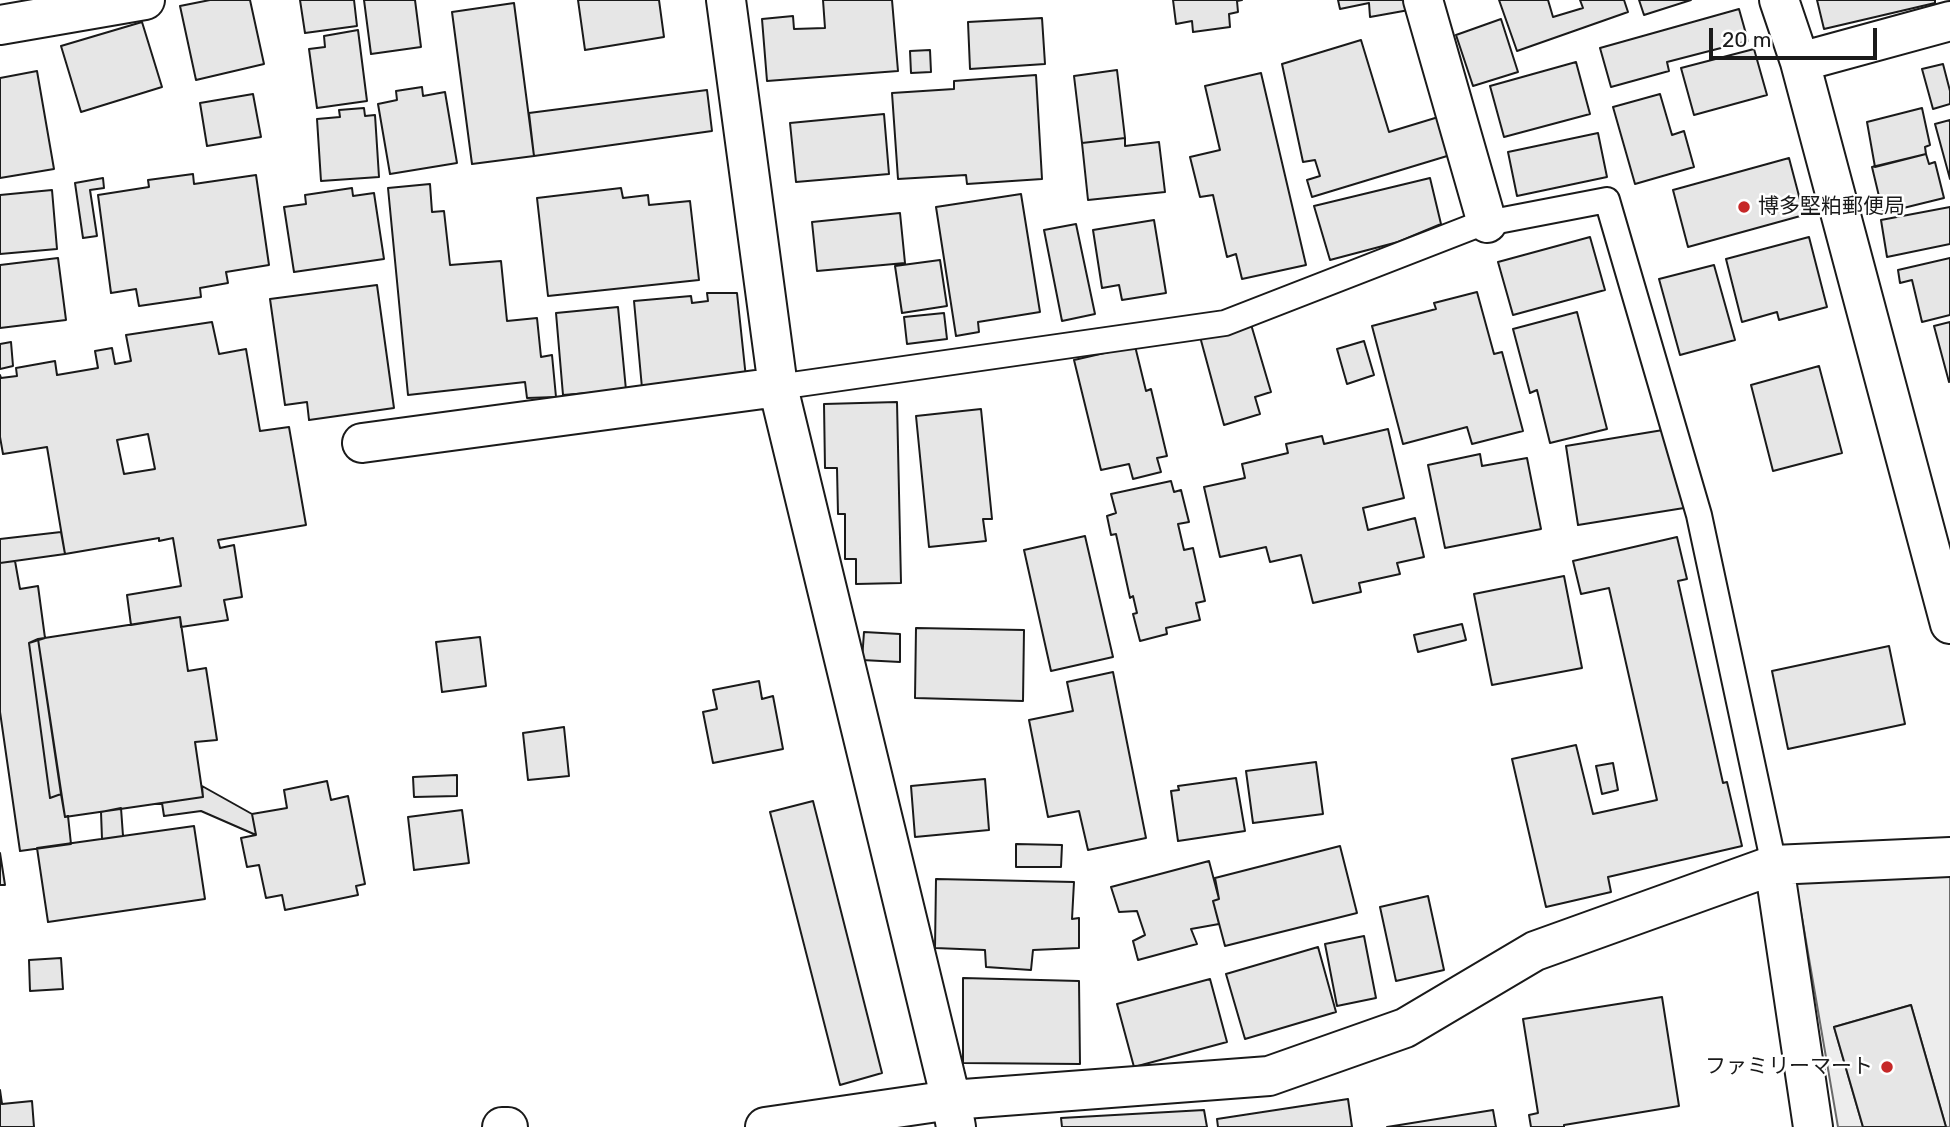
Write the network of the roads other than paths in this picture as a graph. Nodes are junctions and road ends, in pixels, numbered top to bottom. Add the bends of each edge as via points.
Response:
1 (145, 0) edge
2 (726, 0) edge
3 (1423, 0) edge
4 (1779, 0) edge
5 (1950, 20) edge
6 (0, 25) edge
7 (1800, 62) junction
8 (1487, 223) junction
9 (778, 387) junction
10 (362, 443) dead end
11 (1950, 624) edge
12 (1950, 857) edge
13 (1774, 865) junction
14 (954, 1113) edge
15 (502, 1127) edge
16 (508, 1127) edge
17 (765, 1127) edge
18 (1813, 1127) edge

1 - 6 street
2 - 9 street
3 - 8 street
4 - 7 street
5 - 7 street
7 - 11 street
8 - 9 lane via 1225,323
8 - 13 lane via 1607,200 1699,516
9 - 10 street
9 - 14 street
12 - 13 street
13 - 14 street via 1535,951 1405,1028 1269,1076
13 - 18 street
14 - 17 street
15 - 16 street

